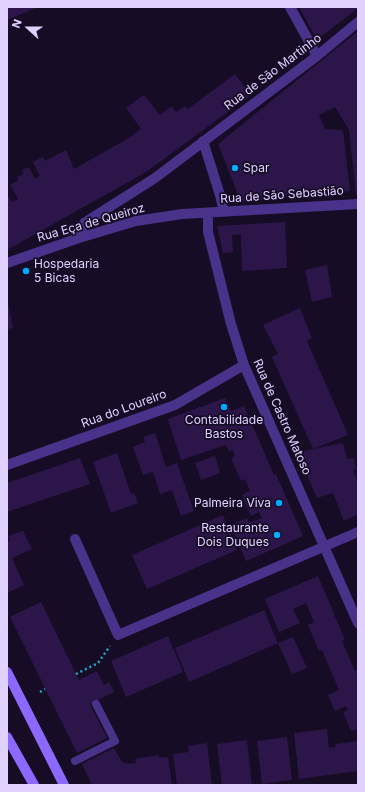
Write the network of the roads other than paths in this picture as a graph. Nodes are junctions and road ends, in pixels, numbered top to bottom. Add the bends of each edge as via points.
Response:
1 (290, 7) edge
2 (358, 22) edge
3 (317, 56) junction
4 (203, 141) junction
5 (358, 204) edge
6 (224, 212) junction
7 (208, 213) junction
8 (79, 238) junction
9 (7, 263) edge
10 (244, 365) junction
11 (7, 465) edge
12 (358, 532) edge
13 (75, 539) dead end
14 (325, 547) junction
15 (358, 623) edge
16 (7, 672) edge
17 (96, 704) dead end
18 (7, 737) edge
19 (75, 760) dead end
20 (34, 785) edge
21 (64, 785) edge

1 - 3 street
2 - 3 street, Rua de São Martinho
3 - 4 street, Rua de São Martinho
4 - 6 street
4 - 8 street, Rua de São Martinho via 155,178 84,223
5 - 6 street, Rua de São Sebastião
6 - 7 street, Rua de São Sebastião
7 - 8 street, Rua Eça de Queiroz via 136,221
7 - 10 street, Rua de Castro Matoso via 210,240 230,324
8 - 9 street, Rua Eça de Queiroz
10 - 11 street, Rua do Loureiro via 175,405
10 - 14 street, Rua de Castro Matoso
12 - 14 street
13 - 14 street via 118,635
14 - 15 street, Rua de Castro Matoso
16 - 21 main road
17 - 19 lane via 115,741
18 - 20 main road

